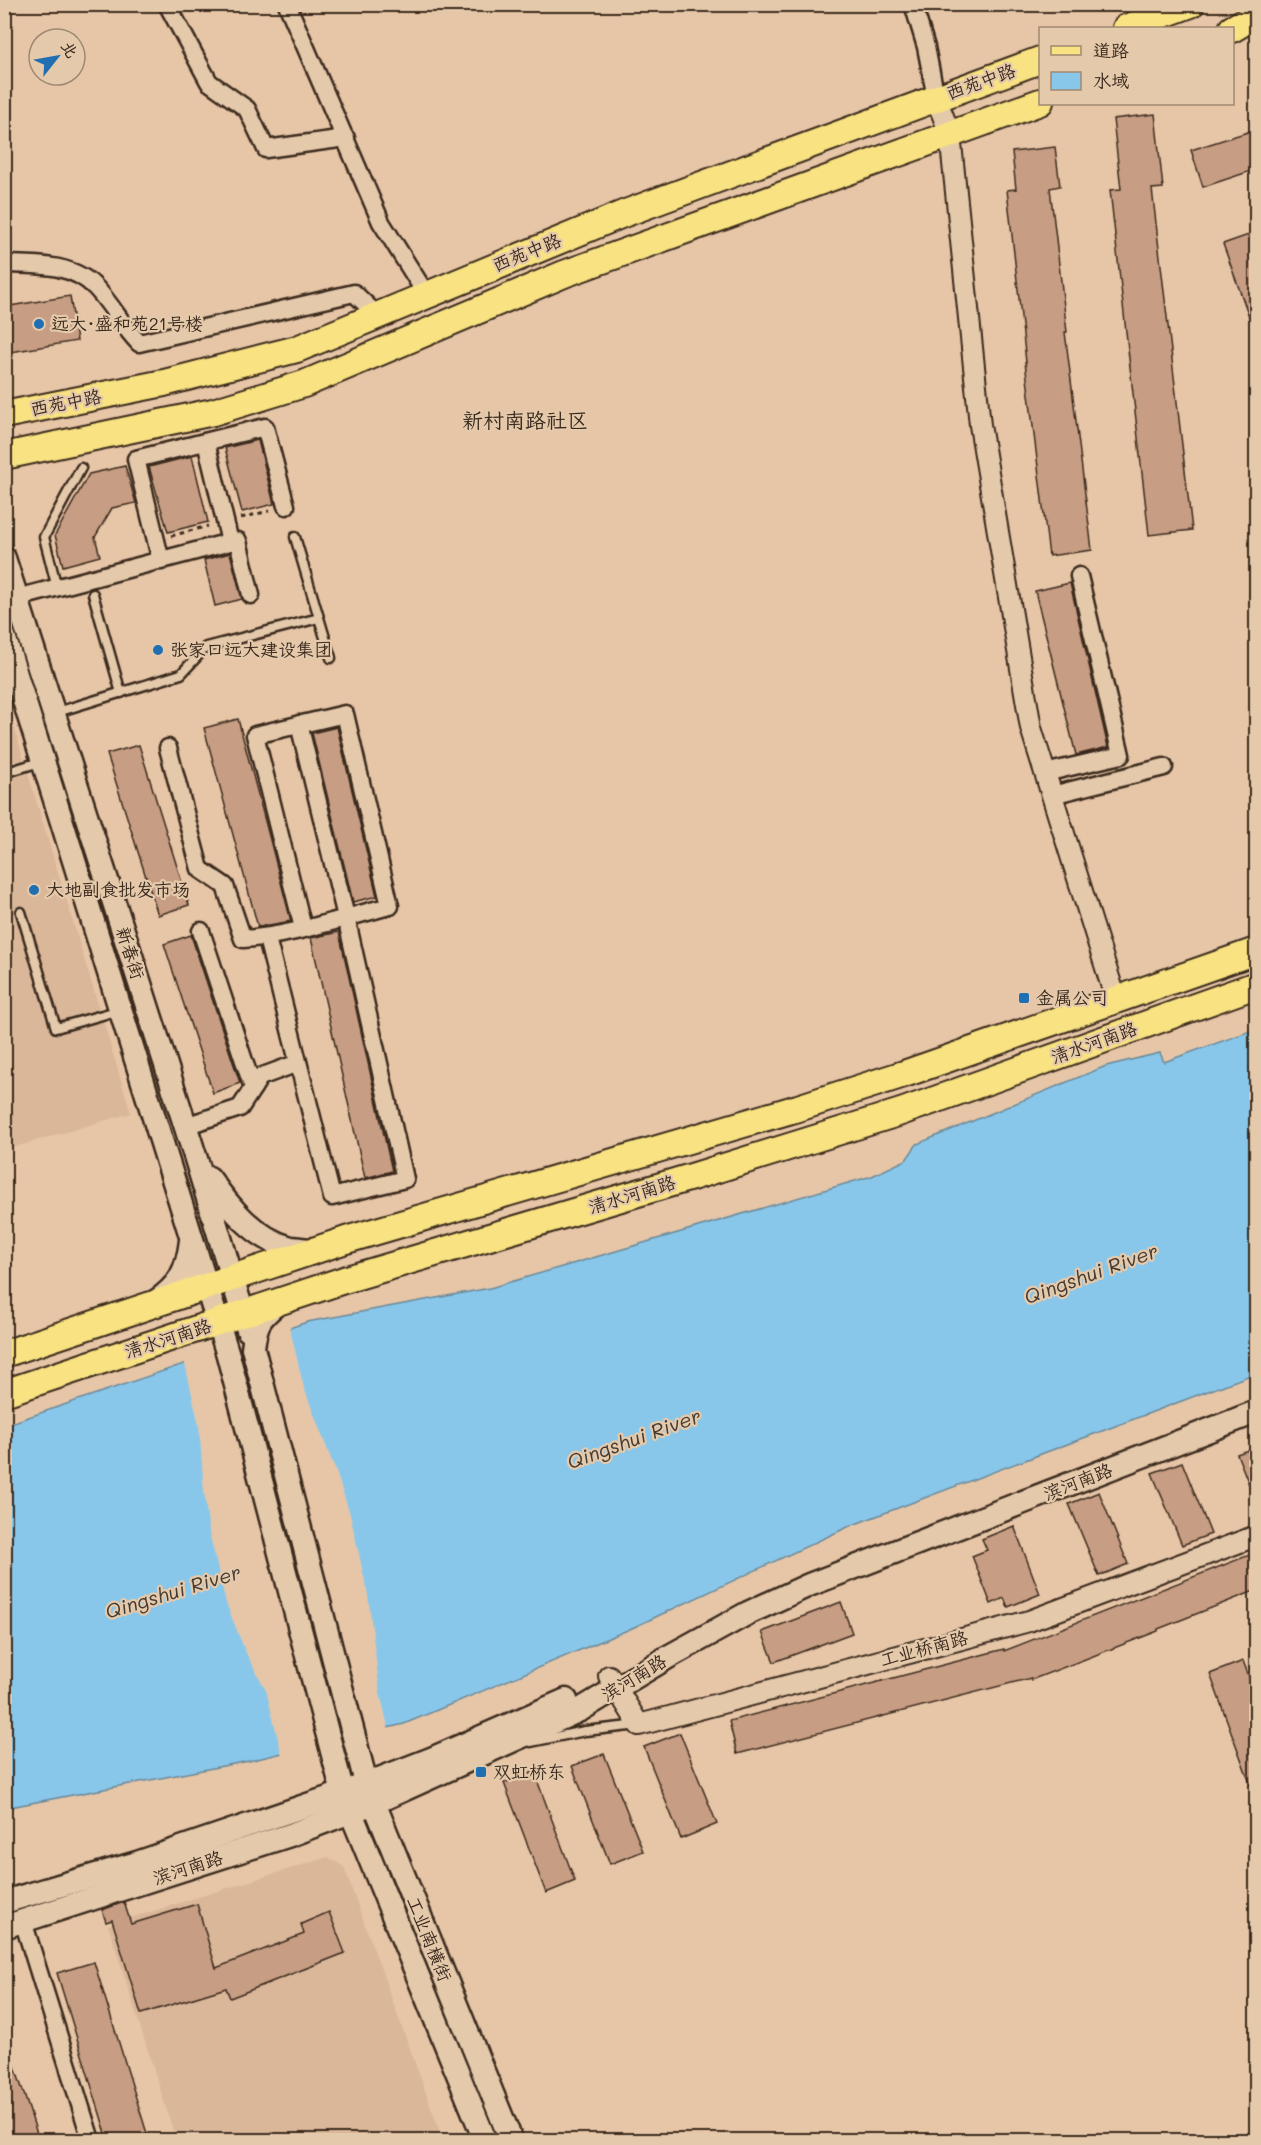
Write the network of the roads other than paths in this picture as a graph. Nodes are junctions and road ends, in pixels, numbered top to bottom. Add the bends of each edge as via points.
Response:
1 (167, 4) edge
2 (287, 4) edge
3 (913, 4) edge
4 (1191, 4) edge
5 (1257, 15) edge
6 (1129, 27) edge
7 (1234, 28) edge
8 (1039, 61) edge
9 (936, 98) junction
10 (1039, 103) edge
11 (950, 134) junction
12 (346, 138) junction
13 (4, 264) edge
14 (426, 294) junction
15 (377, 315) junction
16 (4, 415) edge
17 (206, 442) junction
18 (4, 456) edge
19 (81, 468) dead end
20 (286, 506) dead end
21 (295, 537) dead end
22 (230, 542) junction
23 (4, 558) edge
24 (161, 561) junction
25 (1079, 576) dead end
26 (57, 588) junction
27 (93, 594) dead end
28 (251, 595) dead end
29 (17, 598) junction
30 (319, 618) junction
31 (4, 636) edge
32 (331, 658) dead end
33 (121, 693) junction
34 (54, 713) junction
35 (299, 724) junction
36 (168, 748) dead end
37 (43, 761) junction
38 (1164, 768) dead end
39 (4, 773) edge
40 (1045, 773) junction
41 (1052, 795) junction
42 (21, 912) dead end
43 (346, 917) junction
44 (303, 928) junction
45 (201, 931) dead end
46 (267, 938) junction
47 (1257, 951) edge
48 (1257, 985) edge
49 (1116, 1000) junction
50 (120, 1010) junction
51 (298, 1063) junction
52 (253, 1088) junction
53 (185, 1126) junction
54 (196, 1159) junction
55 (191, 1240) junction
56 (315, 1250) junction
57 (232, 1278) junction
58 (206, 1287) junction
59 (279, 1302) junction
60 (150, 1305) junction
61 (243, 1314) junction
62 (217, 1323) junction
63 (184, 1334) junction
64 (253, 1348) junction
65 (4, 1354) edge
66 (228, 1355) junction
67 (4, 1393) edge
68 (1257, 1400) edge
69 (1257, 1412) edge
70 (1257, 1536) edge
71 (613, 1682) junction
72 (639, 1725) junction
73 (355, 1735) joint
74 (328, 1739) joint
75 (498, 1749) junction
76 (370, 1793) junction
77 (346, 1803) junction
78 (10, 1900) edge
79 (14, 1924) edge
80 (91, 2140) edge
81 (485, 2140) edge
82 (511, 2140) edge

1 - 12 street via 209,82 247,109 266,149
2 - 12 street
3 - 9 street
4 - 6 main road
5 - 7 main road
8 - 9 main road, 西苑中路
9 - 11 street
9 - 14 main road, 西苑中路 via 622,214
10 - 11 main road, 西苑中路
11 - 18 main road, 西苑中路 via 564,274 304,384 213,412
11 - 40 street via 980,425 1031,728
12 - 14 street via 381,222
13 - 15 street via 60,268 78,274 95,286 139,343 354,293
14 - 15 main road, 西苑中路
15 - 16 main road, 西苑中路 via 275,355 164,383
17 - 20 street via 265,427
17 - 22 street
17 - 24 street via 136,459
19 - 26 lane via 44,537
21 - 30 lane
22 - 24 street
22 - 28 street via 238,541
23 - 29 main road, 新春街
24 - 26 street
25 - 40 street via 1121,755
26 - 29 street
27 - 33 lane
29 - 34 main road, 新春街
30 - 32 lane
30 - 33 lane via 206,647 181,674
31 - 37 main road, 新春街
33 - 34 lane
34 - 53 main road, 新春街
35 - 43 street
35 - 43 street via 345,714 390,906
35 - 44 street via 255,735
36 - 46 street via 200,869 225,886 243,939
37 - 39 lane
37 - 50 main road, 新春街
38 - 41 street
40 - 41 street
41 - 49 street
42 - 50 lane via 56,1028
43 - 44 street
43 - 51 street via 405,1179 332,1197
44 - 46 street
45 - 52 street
46 - 51 street
47 - 49 main road, 清水河南路
48 - 59 main road, 清水河南路 via 901,1112
49 - 56 main road, 清水河南路 via 809,1105
50 - 55 main road, 新春街
51 - 52 street via 260,1077
52 - 53 street via 240,1108
53 - 54 main road, 新春街
54 - 56 main road via 242,1220 290,1247
54 - 57 main road, 新春街
55 - 58 main road, 新春街
55 - 60 main road via 188,1265 179,1280
56 - 57 main road, 清水河南路
57 - 58 main road, 清水河南路
57 - 61 main road, 新春街
58 - 60 main road, 清水河南路
58 - 62 main road, 新春街
59 - 61 main road, 清水河南路
59 - 64 main road via 259,1319
60 - 65 main road, 清水河南路
61 - 62 main road, 清水河南路
61 - 64 main road, 新春街
62 - 63 main road, 清水河南路
62 - 66 main road, 新春街
63 - 66 main road via 200,1335
63 - 67 main road, 清水河南路
64 - 73 main road, 新春街
66 - 74 main road, 新春街
68 - 71 main road, 滨河南路 via 873,1546 761,1593 706,1620
69 - 71 main road, 滨河南路 via 809,1585
70 - 72 street, 工业桥南路 via 1029,1621
71 - 72 street
71 - 75 main road, 滨河南路 via 580,1710
71 - 76 main road, 滨河南路 via 431,1759
72 - 75 lane via 585,1731
73 - 76 main road, 工业南横街
74 - 77 main road, 工业南横街
75 - 76 main road, 滨河南路
76 - 77 main road, 滨河南路
76 - 82 main road, 工业南横街
77 - 78 main road, 滨河南路
77 - 79 main road, 滨河南路 via 290,1835
77 - 81 main road, 工业南横街
78 - 79 main road
79 - 80 street

